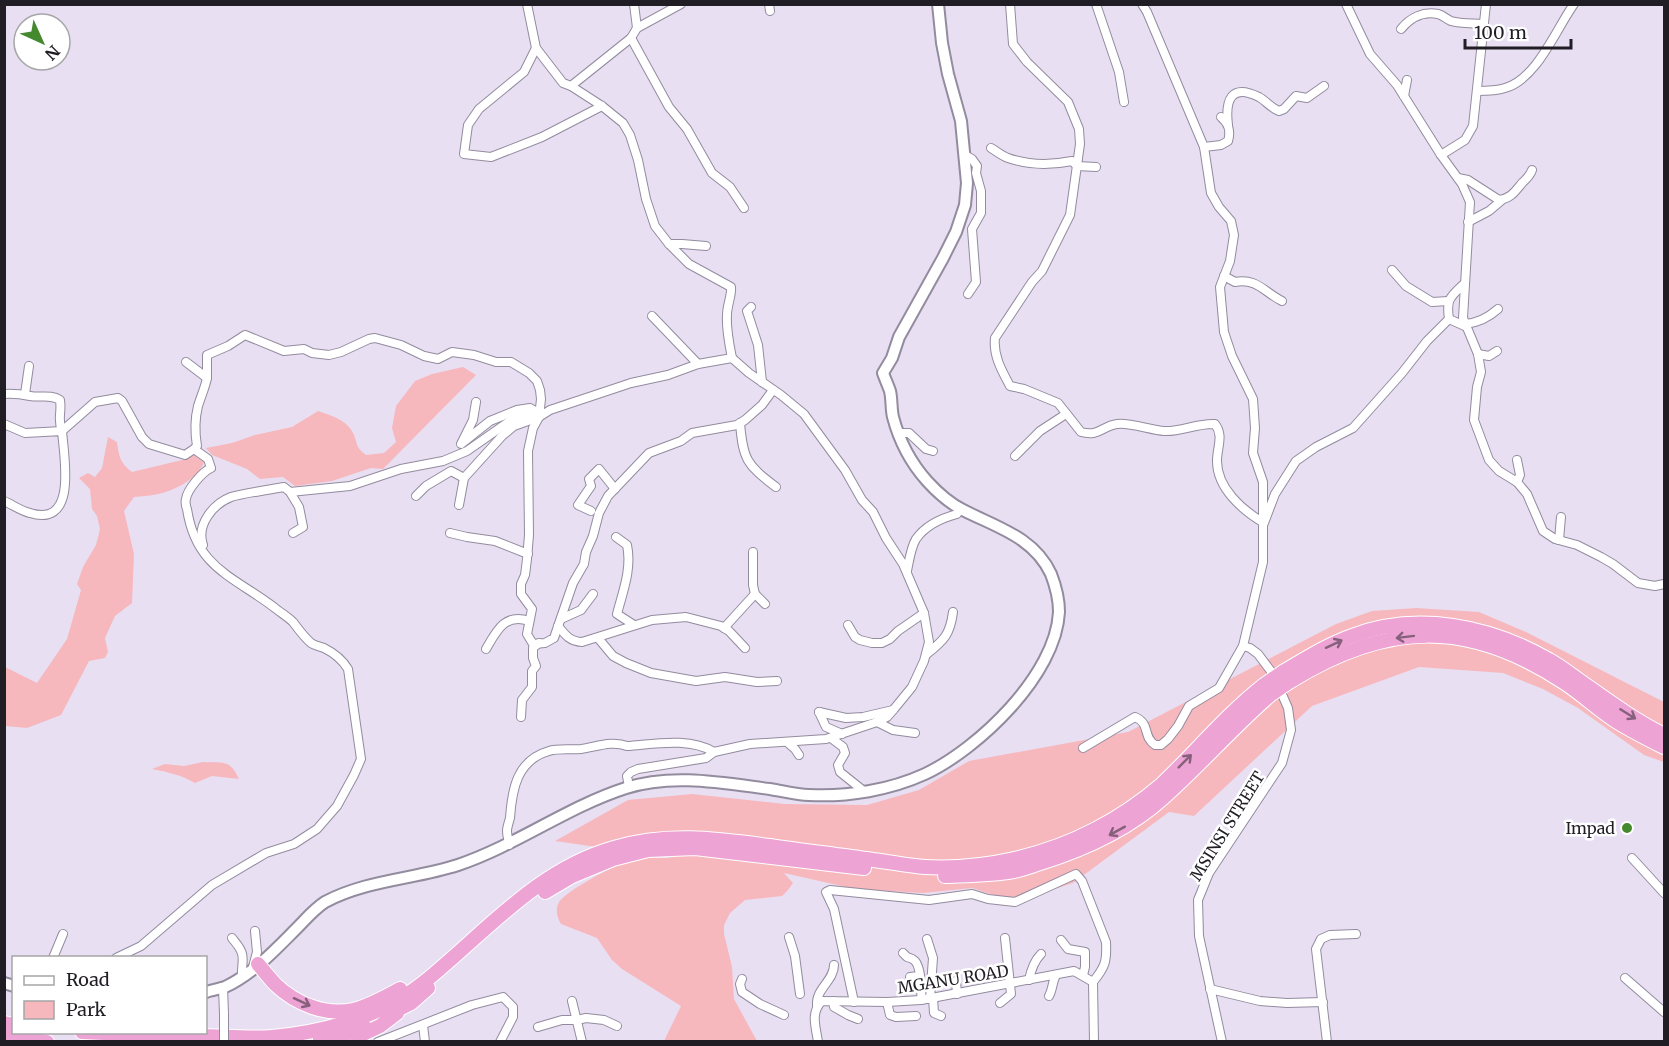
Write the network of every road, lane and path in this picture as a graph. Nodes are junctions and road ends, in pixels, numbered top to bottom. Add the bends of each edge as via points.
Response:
1 (527, 4) edge
2 (634, 4) edge
3 (681, 4) edge
4 (938, 4) edge
5 (1010, 4) edge
6 (1096, 4) edge
7 (1142, 4) edge
8 (1346, 4) edge
9 (1486, 4) edge
10 (1574, 4) edge
11 (1484, 24) junction
12 (637, 28) junction
13 (1401, 30) dead end
14 (631, 38) junction
15 (536, 48) junction
16 (1407, 80) dead end
17 (571, 86) junction
18 (1324, 86) dead end
19 (1477, 91) junction
20 (1404, 96) junction
21 (1124, 102) dead end
22 (602, 106) junction
23 (1221, 117) dead end
24 (1228, 125) junction
25 (1204, 147) junction
26 (991, 148) dead end
27 (965, 155) junction
28 (1442, 155) junction
29 (1077, 166) junction
30 (1096, 167) dead end
31 (1532, 170) dead end
32 (1458, 178) junction
33 (1502, 200) junction
34 (744, 208) dead end
35 (1468, 222) junction
36 (669, 244) junction
37 (706, 246) dead end
38 (1392, 270) dead end
39 (1224, 276) junction
40 (1464, 284) junction
41 (968, 294) dead end
42 (1282, 301) dead end
43 (1432, 302) junction
44 (1449, 302) junction
45 (750, 308) dead end
46 (1498, 309) dead end
47 (1449, 315) junction
48 (652, 316) dead end
49 (1466, 326) junction
50 (1497, 351) dead end
51 (1479, 354) junction
52 (732, 358) junction
53 (186, 362) dead end
54 (698, 364) junction
55 (29, 366) dead end
56 (207, 378) junction
57 (762, 382) junction
58 (773, 390) junction
59 (4, 394) edge
60 (25, 394) junction
61 (476, 402) dead end
62 (1066, 414) junction
63 (539, 417) junction
64 (740, 423) junction
65 (5, 425) edge
66 (62, 431) junction
67 (898, 433) junction
68 (194, 449) junction
69 (933, 451) dead end
70 (1015, 456) dead end
71 (1517, 460) dead end
72 (464, 478) junction
73 (1517, 482) junction
74 (776, 487) dead end
75 (615, 489) junction
76 (290, 492) junction
77 (416, 496) dead end
78 (4, 501) edge
79 (186, 505) junction
80 (459, 505) dead end
81 (960, 509) junction
82 (591, 511) dead end
83 (1561, 517) dead end
84 (1264, 523) junction
85 (293, 532) dead end
86 (450, 532) dead end
87 (616, 537) dead end
88 (201, 538) junction
89 (1559, 540) junction
90 (753, 552) dead end
91 (528, 554) junction
92 (209, 560) junction
93 (906, 572) junction
94 (1665, 584) edge
95 (593, 594) dead end
96 (755, 594) junction
97 (765, 604) dead end
98 (953, 612) dead end
99 (924, 613) junction
100 (530, 621) junction
101 (559, 623) junction
102 (848, 625) dead end
103 (634, 626) junction
104 (724, 628) junction
105 (598, 638) junction
106 (539, 643) junction
107 (1243, 646) junction
108 (745, 648) dead end
109 (486, 649) dead end
110 (926, 655) junction
111 (1286, 677) junction
112 (777, 681) dead end
113 (1267, 690) junction
114 (894, 709) junction
115 (521, 717) dead end
116 (877, 722) junction
117 (915, 733) dead end
118 (842, 734) junction
119 (1665, 735) edge
120 (831, 738) junction
121 (788, 743) junction
122 (1665, 747) edge
123 (1083, 748) dead end
124 (714, 752) junction
125 (799, 755) dead end
126 (629, 787) junction
127 (865, 792) junction
128 (508, 845) junction
129 (1632, 858) dead end
130 (1665, 893) edge
131 (255, 931) dead end
132 (63, 934) dead end
133 (1356, 934) dead end
134 (789, 937) dead end
135 (232, 938) dead end
136 (474, 938) junction
137 (1005, 938) dead end
138 (927, 939) dead end
139 (1061, 940) dead end
140 (903, 953) dead end
141 (1041, 954) dead end
142 (53, 956) edge
143 (118, 956) edge
144 (834, 965) dead end
145 (255, 967) junction
146 (1056, 975) junction
147 (1083, 975) junction
148 (242, 976) junction
149 (919, 976) junction
150 (910, 977) dead end
151 (1625, 978) dead end
152 (742, 979) dead end
153 (1029, 980) junction
154 (956, 981) dead end
155 (1093, 982) junction
156 (1010, 984) junction
157 (223, 987) junction
158 (1210, 989) junction
159 (207, 992) edge
160 (800, 994) dead end
161 (957, 994) junction
162 (1049, 996) dead end
163 (931, 998) junction
164 (921, 1000) junction
165 (572, 1001) dead end
166 (833, 1001) junction
167 (854, 1002) junction
168 (886, 1002) junction
169 (1323, 1002) junction
170 (411, 1003) junction
171 (1000, 1004) dead end
172 (817, 1006) junction
173 (1665, 1012) edge
174 (784, 1015) dead end
175 (916, 1016) dead end
176 (941, 1016) dead end
177 (858, 1019) dead end
178 (577, 1020) junction
179 (423, 1025) junction
180 (617, 1026) dead end
181 (538, 1027) dead end
182 (157, 1034) edge
183 (4, 1036) edge
184 (47, 1041) edge
185 (224, 1041) edge
186 (308, 1041) edge
187 (345, 1041) edge
188 (378, 1041) edge
189 (425, 1041) edge
190 (500, 1041) edge
191 (582, 1041) edge
192 (818, 1041) edge
193 (1094, 1041) edge
194 (1222, 1041) edge
195 (1328, 1041) edge

1 - 15 street
2 - 12 street
3 - 12 street
4 - 27 main road
5 - 29 street via 1013,44 1068,102 1075,117 1080,144
6 - 21 street via 1119,72
7 - 25 street
8 - 20 street via 1370,54
9 - 11 street
10 - 19 street via 1546,52 1517,82 1506,88
11 - 13 street via 1425,14
11 - 19 street
12 - 14 street
14 - 17 street
14 - 34 street via 712,174 730,188
15 - 17 street via 562,82
15 - 22 street via 524,72 479,110 468,125 464,154 491,157 542,137
16 - 20 street
17 - 22 street
18 - 24 street via 1307,98 1296,96 1279,111 1256,96 1235,92 1228,104
19 - 28 street via 1473,126 1465,140
20 - 28 street
22 - 36 street via 623,123 630,135 646,199 656,226
23 - 24 street
24 - 25 street via 1228,141
25 - 39 street via 1211,193 1231,221 1234,235
26 - 29 street via 1007,158 1025,162 1072,161
27 - 41 street via 977,166 981,191 981,213 972,229 976,282
27 - 67 main road via 965,205 956,232 883,373
28 - 32 street
29 - 30 street
29 - 62 street via 1070,215 1042,271 995,338 994,348 1010,386 1058,403
31 - 33 street via 1514,194
32 - 33 street
32 - 35 street via 1470,202
33 - 35 street
35 - 40 street
36 - 37 street
36 - 52 street via 689,264 731,287 727,316
38 - 43 street via 1406,286
39 - 42 street via 1258,285
39 - 84 street via 1220,287 1224,332 1253,399 1253,453 1263,482
40 - 44 street
40 - 49 street via 1462,308
43 - 44 street
43 - 47 street
44 - 47 street
45 - 57 street via 747,311 758,345
46 - 49 street
47 - 49 street
47 - 84 street via 1353,428 1296,461 1275,494
48 - 54 street
49 - 51 street
50 - 51 street via 1489,356
51 - 73 street via 1481,372 1474,420 1489,460
52 - 54 street
52 - 57 street
53 - 56 street
54 - 63 street via 572,402
55 - 60 street
56 - 63 street via 207,355 245,335 284,351 304,349 329,355 375,338 438,359 452,352 511,362 537,381
56 - 68 street via 197,409
57 - 58 street
58 - 64 street
58 - 93 street via 804,414 845,470
59 - 60 street
60 - 66 street via 60,400
61 - 63 street via 473,420 461,444 490,421 517,410 530,408
62 - 70 street via 1040,431
62 - 84 street via 1081,432 1092,434 1116,424 1164,431 1215,424 1220,435 1217,462 1223,486 1245,511
63 - 72 street via 514,426
63 - 76 street via 526,414 514,418 467,451 443,461 401,469 350,486
63 - 91 street via 528,451
64 - 74 street via 749,464
64 - 75 street via 692,434 649,453
65 - 66 street via 25,433
66 - 68 street via 95,402 118,398 148,444 184,455
66 - 78 street via 65,487 59,507 43,515
67 - 69 street via 909,433
67 - 81 main road via 925,479
68 - 79 street via 208,459 211,468 189,492
71 - 73 street
72 - 77 street via 451,471
72 - 80 street
73 - 89 street via 1527,494 1543,531
75 - 82 street via 599,469 589,479 591,486 578,505
75 - 101 street via 599,513 584,564
76 - 85 street via 299,507 303,527
76 - 88 street via 284,487 231,497 206,516
79 - 88 street
79 - 92 street via 191,528
81 - 93 street via 933,524 916,540
81 - 127 main road via 1021,538 1044,561 1058,593 1059,613 1053,641 1041,667 1009,710 968,747 902,784
83 - 89 street
84 - 107 street via 1263,562
86 - 91 street via 495,541
87 - 103 street via 627,545 630,558 617,614
88 - 92 street
89 - 94 street via 1593,552 1638,583
90 - 96 street
91 - 100 street via 521,594 532,609
92 - 143 street via 291,620 304,637 343,661 348,669 361,759 337,806 317,829 212,885 141,946
93 - 99 street
95 - 101 street via 580,610
96 - 97 street
96 - 104 street
98 - 110 street via 943,641
99 - 102 street via 882,643 860,640
99 - 110 street via 929,642
100 - 106 street via 527,634 533,644
100 - 109 street via 519,618 502,624
101 - 105 street via 573,642
101 - 106 street via 554,638
103 - 104 street via 686,617
103 - 105 street
104 - 108 street
105 - 112 street via 613,656 651,673 696,681 726,677
106 - 115 street via 533,648 536,666 532,687 522,700
107 - 123 street via 1219,688 1189,706 1161,745 1148,740 1145,724 1135,717
107 - 158 street, MSINSI STREET via 1258,654 1267,665 1288,708 1290,730 1282,763 1209,873 1198,900 1199,936
110 - 114 street via 912,687
111 - 113 highway, bridge
111 -> 119 highway via 1321,650 1352,636 1416,622 1449,625 1518,643 1551,660
122 -> 111 highway via 1616,721 1537,665 1468,639 1440,635 1390,639 1361,646
136 -> 113 highway via 510,906 570,866 614,848 664,838 712,838 925,867 992,864 1025,856 1095,830 1129,810 1160,786 1240,704
113 -> 170 highway via 1242,720 1154,805 1096,842 1057,858 1016,871 928,876 695,848 648,850 603,863 540,895
114 - 116 street
114 - 118 street via 846,718 819,712 826,727
116 - 117 street via 893,730
116 - 118 street
118 - 120 street
120 - 121 street
120 - 127 street via 845,753 838,765 840,772
121 - 124 street via 750,744
121 - 125 street
124 - 126 street via 706,758 631,772 627,776
124 - 128 street via 688,743 618,744 551,750 537,756 519,774 511,796
126 - 127 main road via 673,780 809,795
126 - 128 main road via 589,802
128 - 145 main road via 457,866 342,894 322,904
129 - 130 street
131 - 145 street
132 - 142 street
133 - 169 street via 1330,935 1321,939 1316,949
134 - 160 street
135 - 148 street via 242,952
145 -> 136 highway via 297,1001 317,1009 351,1010 405,986
136 - 182 highway via 421,984 385,1008 349,1023 269,1037
137 - 156 street
138 - 163 street via 933,958
139 - 147 street via 1068,949 1084,952
140 - 149 street via 916,962
141 - 153 street
144 - 172 street via 834,973 819,992
145 - 148 main road
146 - 147 street, MGANU ROAD via 1074,971
146 - 153 street, MGANU ROAD
146 - 162 street
147 - 155 street
148 - 157 main road
149 - 150 street
149 - 164 street
151 - 173 street
152 - 174 street via 742,992
153 - 156 street, MGANU ROAD
154 - 161 street
155 - 167 street via 1104,969 1106,942 1076,874 1015,902 972,894 929,900 830,890 826,892 834,909
155 - 193 street
156 - 161 street, MGANU ROAD
156 - 171 street via 1011,994
157 - 159 main road
157 - 185 street, bridge
158 - 169 street via 1260,1001
158 - 194 street, MSINSI STREET
161 - 163 street, MGANU ROAD
163 - 164 street, MGANU ROAD
163 - 176 street via 934,1013
164 - 168 street, MGANU ROAD
165 - 178 street
166 - 167 street, MGANU ROAD
166 - 172 street, MGANU ROAD via 822,1001
166 - 177 street via 839,1011
167 - 168 street, MGANU ROAD
168 - 175 street via 890,1015
169 - 195 street
170 - 186 highway via 349,1033
170 - 187 highway via 380,1026
172 - 192 street via 814,1017
178 - 180 street via 594,1018
178 - 181 street
178 - 191 street
179 - 188 street
179 - 189 street
179 - 190 street via 503,997 513,1007 513,1017
183 - 184 highway

